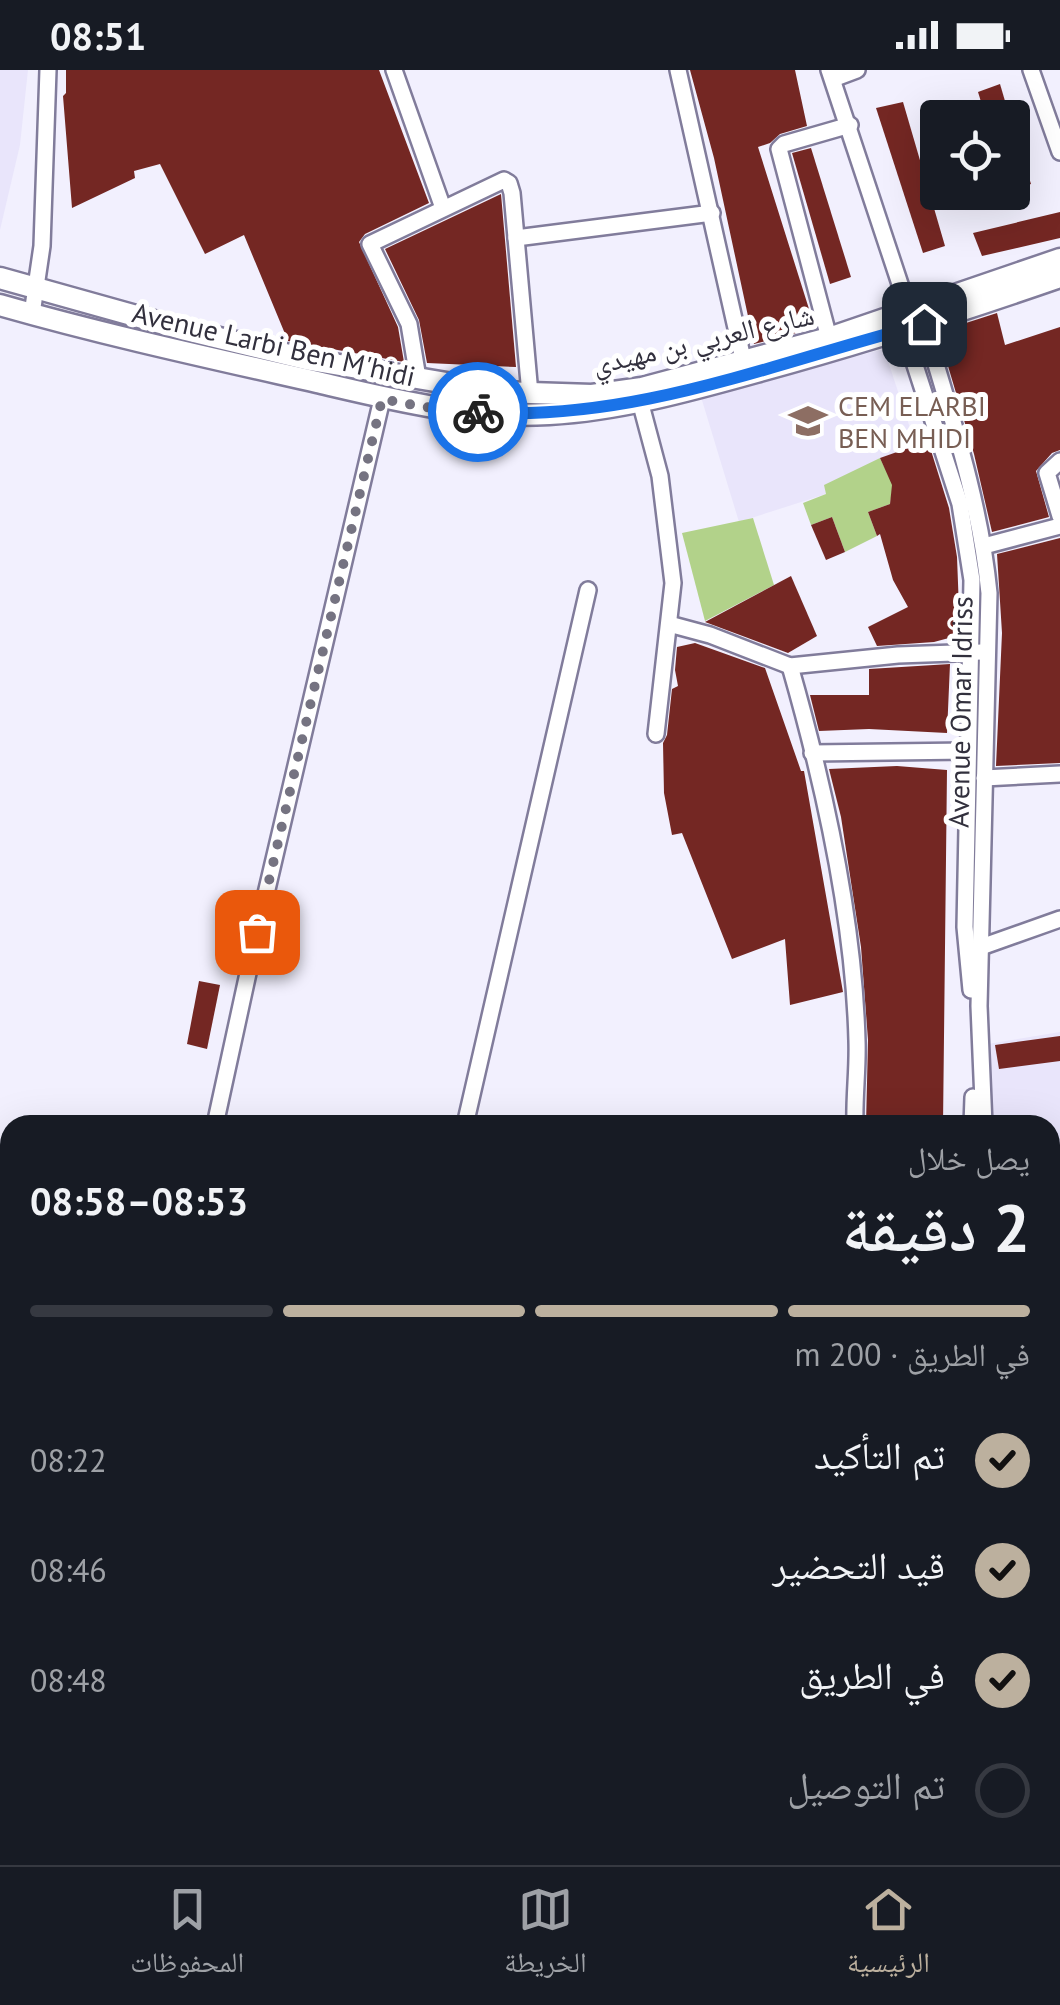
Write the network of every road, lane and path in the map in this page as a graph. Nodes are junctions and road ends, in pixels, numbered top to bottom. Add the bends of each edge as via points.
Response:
1 (48, 70) edge
2 (394, 70) edge
3 (678, 70) edge
4 (857, 70) edge
5 (1032, 70) edge
6 (831, 74) edge
7 (1054, 119) edge
8 (850, 124) junction
9 (1060, 152) edge
10 (442, 208) junction
11 (712, 213) junction
12 (516, 238) junction
13 (1060, 259) edge
14 (1060, 277) edge
15 (0, 278) edge
16 (38, 288) junction
17 (0, 305) edge
18 (32, 314) junction
19 (911, 319) junction
20 (829, 338) junction
21 (743, 360) junction
22 (418, 378) junction
23 (530, 394) junction
24 (382, 399) junction
25 (640, 401) junction
26 (1060, 461) edge
27 (1060, 516) edge
28 (1060, 526) edge
29 (984, 546) junction
30 (588, 590) dead end
31 (669, 624) junction
32 (979, 652) junction
33 (790, 666) junction
34 (656, 734) dead end
35 (968, 751) junction
36 (812, 752) junction
37 (1060, 774) edge
38 (984, 778) junction
39 (1060, 918) edge
40 (981, 947) junction
41 (217, 1115) edge
42 (466, 1115) edge
43 (855, 1115) edge
44 (972, 1115) edge
45 (984, 1115) edge

1 - 16 street
2 - 10 street
3 - 11 street
4 - 6 street
5 - 7 street
6 - 8 street
7 - 9 street
8 - 19 street
8 - 20 street via 779,149
10 - 12 street via 507,181
10 - 22 street via 370,244 410,324
11 - 12 street
11 - 21 street
12 - 23 street
13 - 19 main road, شارع العربي بن مهيدي
14 - 19 main road, Avenue Larbi Ben M'hidi
15 - 16 main road, شارع العربي بن مهيدي
16 - 18 street
16 - 22 main road, شارع العربي بن مهيدي via 310,360
17 - 18 main road, Avenue Larbi Ben M'hidi
18 - 24 main road, Avenue Larbi Ben M'hidi
19 - 20 main road, شارع العربي بن مهيدي
19 - 25 main road, Avenue Larbi Ben M'hidi
19 - 29 street, Avenue Omar Idriss via 971,482
19 - 32 street via 963,517
20 - 21 main road, شارع العربي بن مهيدي
21 - 23 main road, شارع العربي بن مهيدي via 615,393
22 - 23 main road, شارع العربي بن مهيدي
24 - 25 main road, Avenue Larbi Ben M'hidi via 512,414
24 - 41 street
25 - 31 street via 670,538
26 - 27 street via 1047,472
28 - 29 street
29 - 32 street, Avenue Omar Idriss via 988,592
30 - 42 street
31 - 33 street
31 - 34 street
32 - 33 street
32 - 35 street
32 - 38 street, Avenue Omar Idriss
33 - 36 street
35 - 36 street
35 - 44 street via 964,928 976,1028
36 - 43 street via 851,974
37 - 38 street
38 - 40 street, Avenue Omar Idriss
39 - 40 street
40 - 45 street, Avenue Omar Idriss

